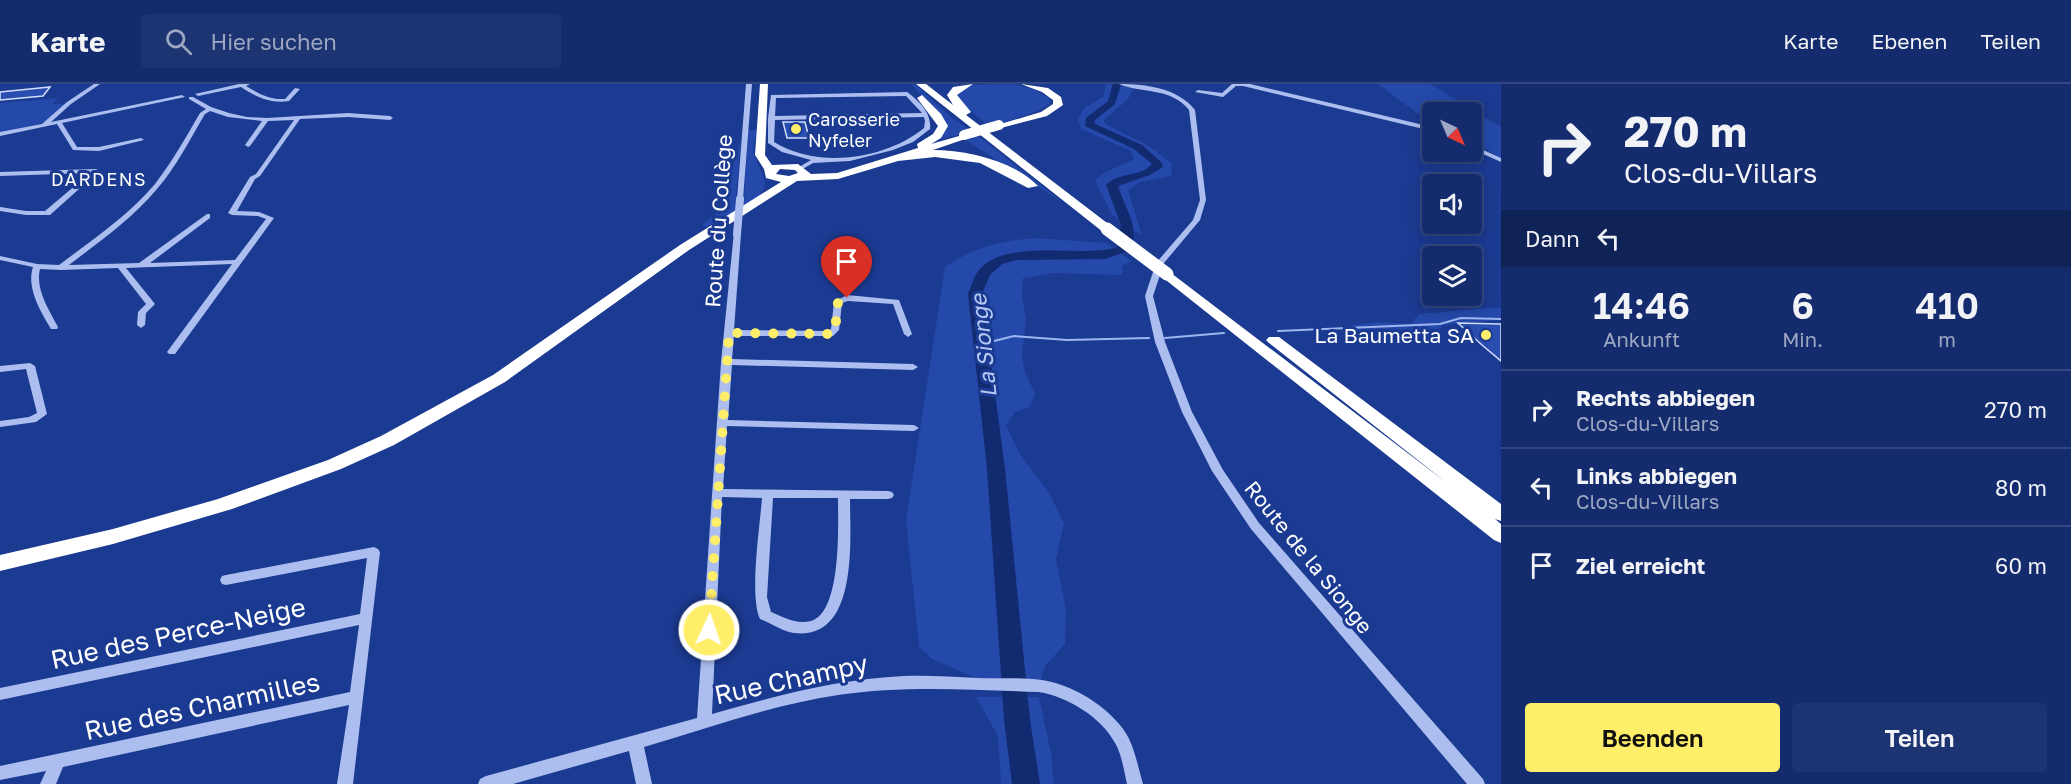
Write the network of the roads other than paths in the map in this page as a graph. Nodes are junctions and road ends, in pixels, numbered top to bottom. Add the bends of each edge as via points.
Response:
1 (97, 84) edge
2 (749, 84) edge
3 (909, 84) edge
4 (920, 84) edge
5 (928, 84) edge
6 (969, 84) edge
7 (1018, 84) edge
8 (1025, 84) edge
9 (1122, 84) edge
10 (1208, 84) edge
11 (245, 85) edge
12 (1129, 85) edge
13 (195, 86) dead end
14 (230, 86) edge
15 (297, 89) dead end
16 (770, 90) edge
17 (1198, 92) junction
18 (193, 95) junction
19 (1179, 98) junction
20 (208, 110) junction
21 (926, 115) junction
22 (390, 118) dead end
23 (771, 118) junction
24 (266, 119) junction
25 (297, 119) junction
26 (57, 122) junction
27 (44, 125) junction
28 (1000, 126) junction
29 (1422, 127) edge
30 (0, 134) edge
31 (141, 140) dead end
32 (248, 145) dead end
33 (761, 151) junction
34 (1482, 151) edge
35 (903, 155) junction
36 (818, 160) junction
37 (1501, 160) edge
38 (796, 169) junction
39 (772, 173) junction
40 (0, 174) edge
41 (765, 199) junction
42 (0, 209) edge
43 (207, 216) dead end
44 (1109, 227) junction
45 (0, 258) edge
46 (235, 262) junction
47 (37, 266) junction
48 (140, 266) junction
49 (121, 267) junction
50 (61, 268) junction
51 (1169, 270) junction
52 (141, 325) dead end
53 (54, 327) dead end
54 (729, 333) junction
55 (908, 334) dead end
56 (172, 352) dead end
57 (726, 362) junction
58 (913, 367) dead end
59 (0, 369) edge
60 (723, 423) junction
61 (0, 424) edge
62 (914, 428) dead end
63 (717, 493) junction
64 (768, 494) junction
65 (844, 494) junction
66 (888, 495) dead end
67 (1501, 514) edge
68 (1501, 521) edge
69 (1501, 535) edge
70 (0, 563) edge
71 (226, 580) dead end
72 (365, 618) junction
73 (0, 694) edge
74 (357, 697) junction
75 (704, 721) junction
76 (635, 742) junction
77 (58, 762) junction
78 (0, 773) edge
79 (48, 784) edge
80 (345, 784) edge
81 (486, 784) edge
82 (644, 784) edge
83 (1135, 784) edge
84 (1477, 784) edge

1 - 27 street
2 - 54 street, Route du Collège, bridge
3 - 35 highway via 943,126 935,138
4 - 44 highway
5 - 44 highway
6 - 44 highway via 954,91 952,98 957,104
7 - 28 highway via 1046,93 1053,98 1053,105
8 - 28 highway via 1050,92 1058,99 1058,105 1044,114
9 - 12 street
10 - 17 street
11 - 14 street
11 - 15 street via 264,100 272,101 287,100
12 - 19 street
13 - 18 street
14 - 18 street
16 - 21 street via 907,94
16 - 23 street
16 - 33 highway
17 - 19 street
17 - 29 street via 1222,95 1234,85 1243,84
18 - 20 street
18 - 26 street
19 - 84 street, Route de la Sionge via 1192,110 1203,200 1196,220 1160,263 1149,296 1160,342 1187,412 1218,471 1255,526
20 - 24 street
20 - 50 street via 148,195
21 - 23 street
21 - 36 street via 927,129 904,142 848,160
22 - 25 street via 348,115
23 - 38 street via 772,145
24 - 25 street
24 - 32 street
25 - 46 street via 252,178 232,213 270,218
26 - 27 street
26 - 31 street via 75,149 99,149
27 - 30 street
28 - 35 highway, bridge
33 - 38 highway
33 - 39 highway via 761,158
34 - 37 street
35 - 38 highway via 834,177
35 - 44 highway via 947,153 990,162
36 - 38 street
36 - 38 street
38 - 39 highway
38 - 41 highway
39 - 41 highway
40 - 42 street via 96,171 47,213
41 - 70 highway via 698,238 530,360 441,414 389,440 278,487 199,514
43 - 48 street
44 - 51 highway, bridge
45 - 47 street
46 - 48 street
46 - 56 street
47 - 50 street
47 - 53 street via 36,293
48 - 49 street
49 - 50 street
49 - 52 street via 151,304 142,312
51 - 67 highway
51 - 68 highway
51 - 69 highway via 1184,287
54 - 55 street via 830,334 835,330 838,302 847,298 896,302
54 - 57 street, Route du Collège
57 - 58 street
57 - 60 street, Route du Collège
59 - 61 street via 30,366 42,414 32,420
60 - 62 street
60 - 63 street, Route du Collège
63 - 64 street
63 - 75 street, Route du Collège
64 - 65 street
64 - 65 street via 761,597 765,615 783,626 802,629 824,623 835,607 842,570
65 - 66 street
71 - 72 street via 374,552
72 - 73 street, Rue des Perce-Neige
72 - 74 street
74 - 77 street, Rue des Charmilles
74 - 80 street
75 - 76 street, Rue Champy
75 - 83 street, Rue Champy via 838,689 905,682 1039,686 1076,699 1100,716 1120,738
76 - 81 street, Rue Champy
76 - 82 street
77 - 78 street, Rue des Charmilles
77 - 79 street

